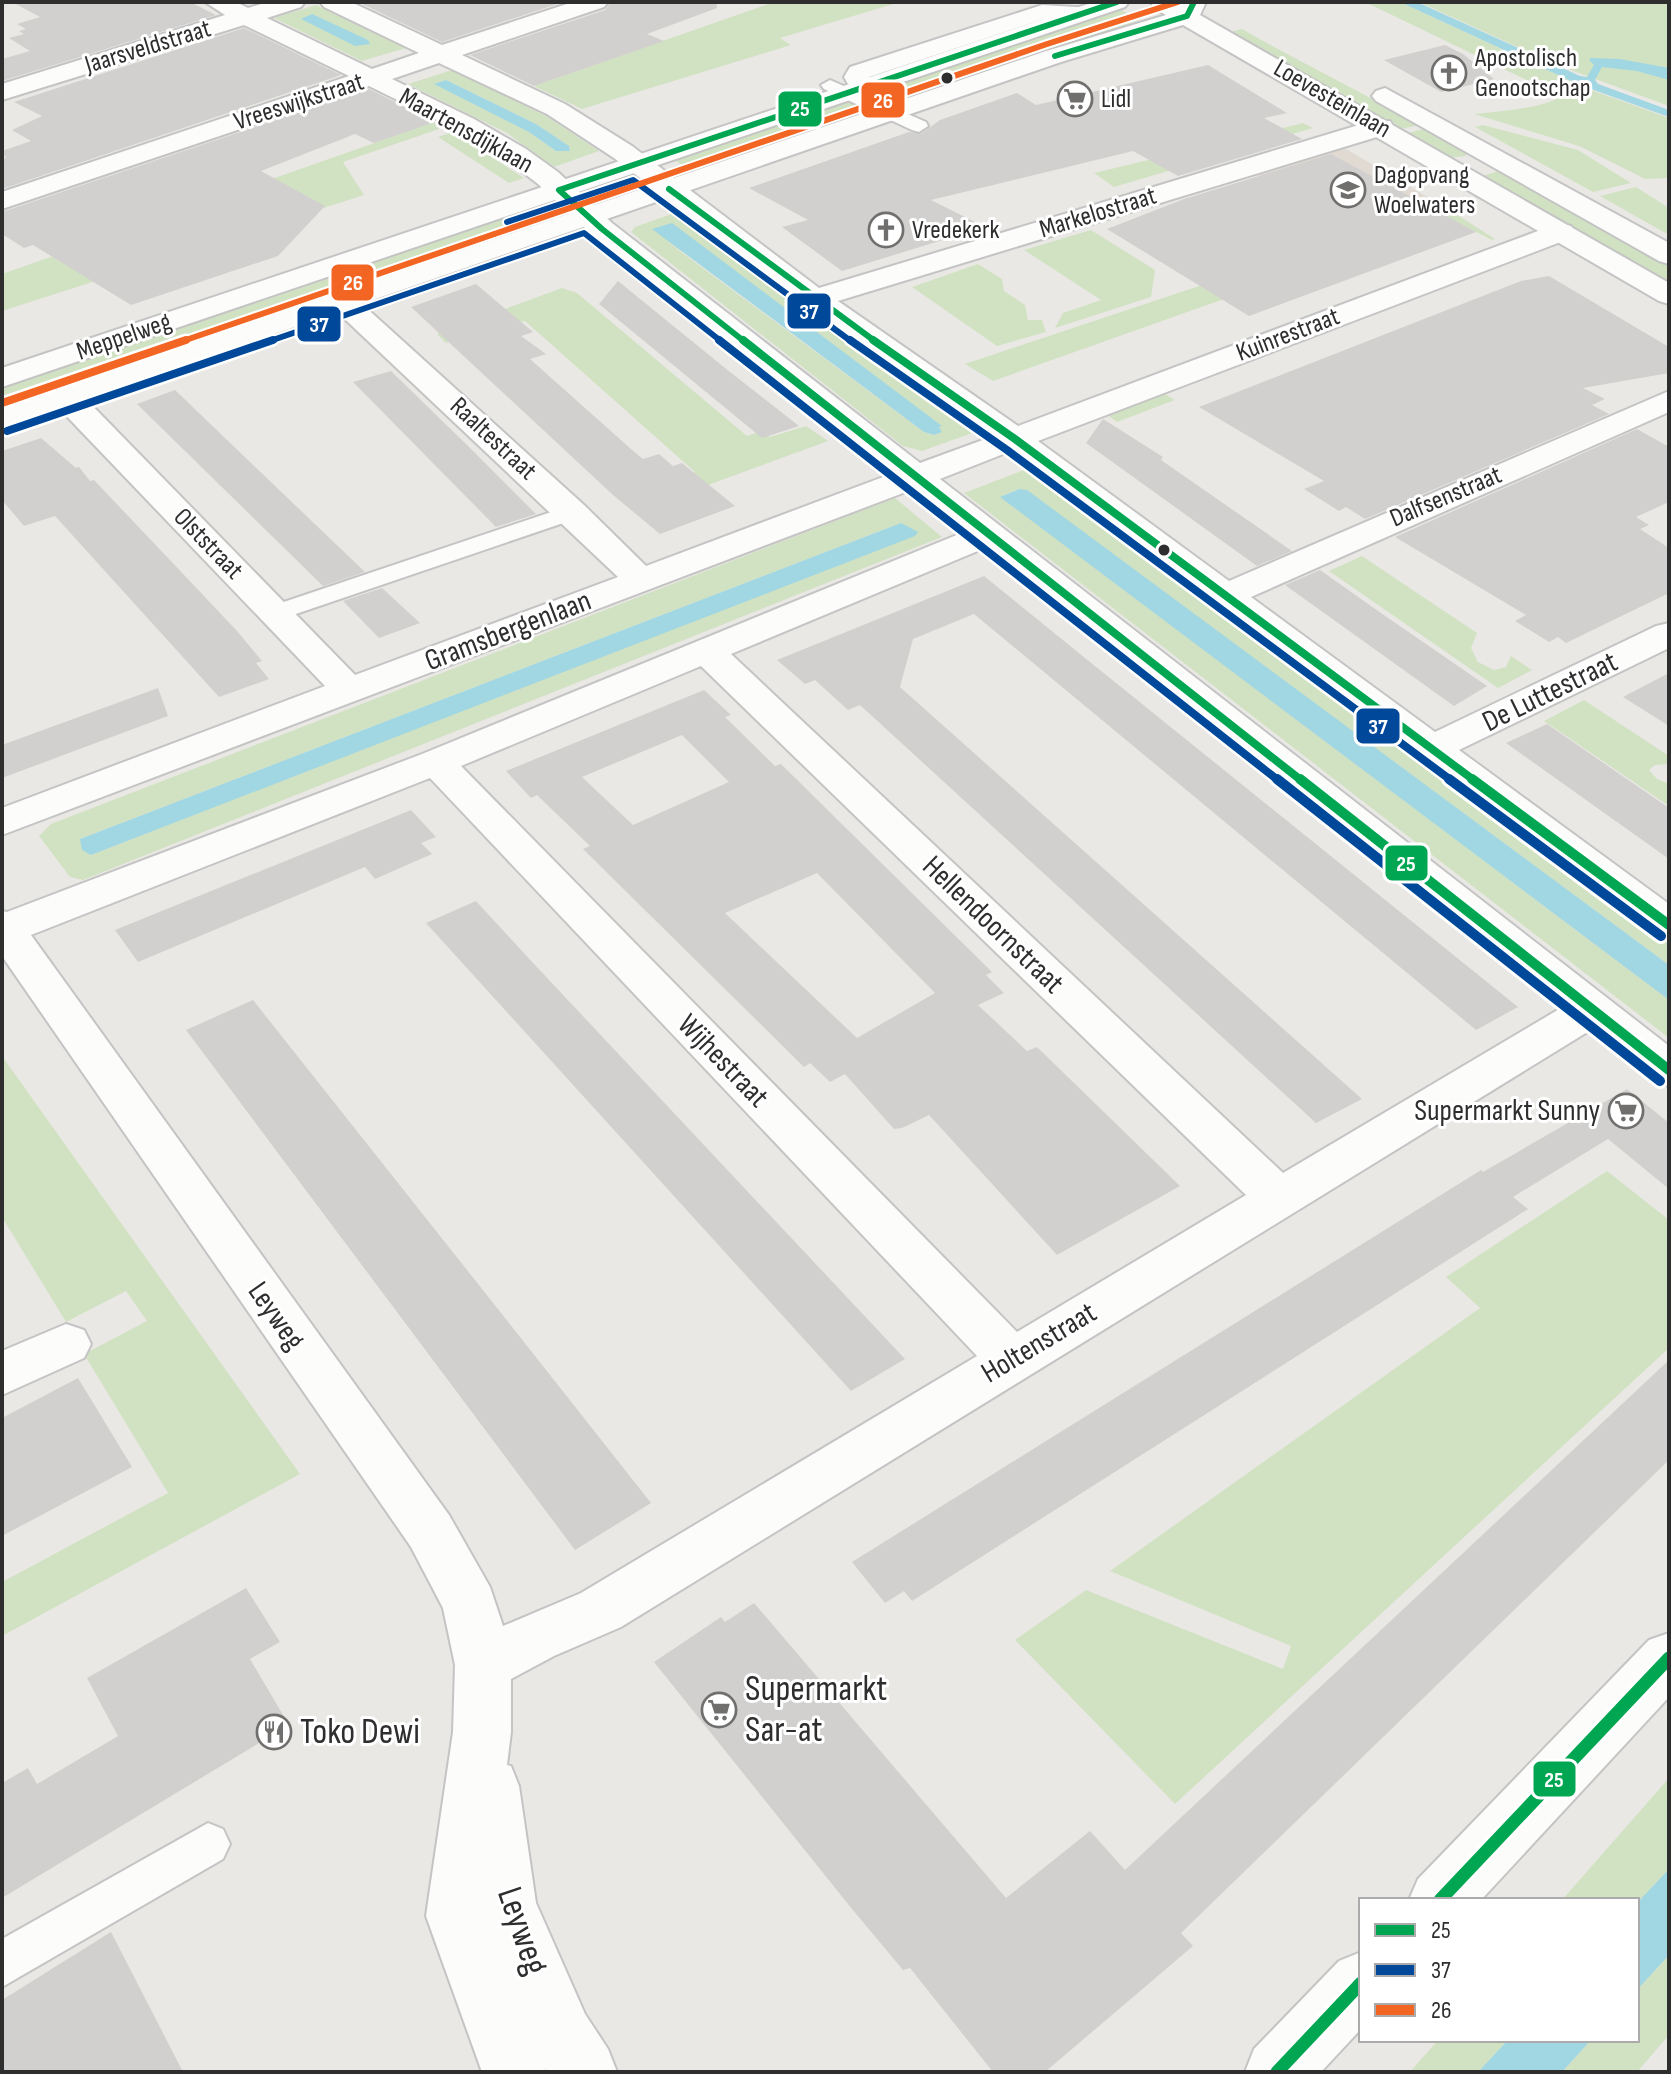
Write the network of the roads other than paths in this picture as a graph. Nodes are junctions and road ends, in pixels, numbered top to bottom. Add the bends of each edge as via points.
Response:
1 (217, 2) edge
2 (293, 2) edge
3 (332, 2) edge
4 (596, 2) edge
5 (1117, 2) edge
6 (1160, 2) edge
7 (1190, 9) edge
8 (246, 17) junction
9 (443, 53) junction
10 (370, 79) junction
11 (1367, 86) dead end
12 (844, 91) junction
13 (2, 92) edge
14 (885, 115) junction
15 (919, 126) dead end
16 (1381, 127) junction
17 (636, 164) junction
18 (669, 189) junction
19 (559, 190) junction
20 (2, 201) edge
21 (587, 217) junction
22 (1561, 232) junction
23 (1669, 255) edge
24 (1669, 295) edge
25 (815, 299) junction
26 (342, 301) junction
27 (2, 378) edge
28 (66, 397) junction
29 (1669, 400) edge
30 (2, 418) edge
31 (1015, 439) junction
32 (917, 476) junction
33 (572, 512) junction
34 (989, 534) junction
35 (641, 580) junction
36 (1224, 596) junction
37 (275, 613) junction
38 (1669, 634) edge
39 (706, 650) junction
40 (350, 691) junction
41 (1431, 749) junction
42 (436, 762) junction
43 (2, 822) edge
44 (1669, 925) edge
45 (4, 927) edge
46 (1590, 1010) junction
47 (1669, 1070) edge
48 (1281, 1200) junction
49 (66, 1344) dead end
50 (1011, 1359) junction
51 (2, 1374) edge
52 (1669, 1658) edge
53 (483, 1665) junction
54 (482, 1732) junction
55 (208, 1844) dead end
56 (1442, 1898) edge
57 (2, 1964) edge
58 (1359, 1985) edge
59 (514, 2072) edge
60 (585, 2072) edge
61 (1277, 2072) edge

1 - 8 street, Maartensdijklaan
2 - 8 street, Jaarsveldstraat
3 - 9 street, Maartensdijklaan
4 - 9 street, Vreeswijkstraat
5 - 12 street, Meppelweg
6 - 7 street, Loevesteinlaan
7 - 14 street, Meppelweg
7 - 16 street, Loevesteinlaan
8 - 10 street, Maartensdijklaan
8 - 13 street, Jaarsveldstraat
9 - 10 street, Vreeswijkstraat
9 - 17 street, Maartensdijklaan via 556,109
10 - 19 street, Maartensdijklaan via 465,124
10 - 20 street, Vreeswijkstraat
11 - 23 street, Loevesteinlaan
12 - 14 street
12 - 17 street, Meppelweg
14 - 15 street
14 - 18 street, Meppelweg
16 - 22 street, Loevesteinlaan
16 - 25 street, Markelostraat
17 - 18 street, Maartensdijklaan
17 - 19 street, Meppelweg
18 - 21 street, Meppelweg
18 - 25 street, Maartensdijklaan
19 - 21 street, Maartensdijklaan
19 - 27 street, Meppelweg
21 - 26 street, Meppelweg
21 - 32 street, Maartensdijklaan
22 - 24 street, Loevesteinlaan
22 - 31 street, Kuinrestraat
25 - 31 street, Maartensdijklaan
26 - 28 street, Meppelweg
26 - 33 street, Raaltestraat
28 - 30 street, Meppelweg
28 - 37 street, Olststraat
29 - 36 street, Dalfsenstraat
31 - 32 street, Gramsbergenlaan
31 - 36 street, Maartensdijklaan
32 - 34 street, Maartensdijklaan
32 - 35 street, Gramsbergenlaan
33 - 35 street, Raaltestraat
33 - 37 street
34 - 39 street
34 - 46 street, Maartensdijklaan
35 - 40 street, Gramsbergenlaan
36 - 41 street, Maartensdijklaan
37 - 40 street, Olststraat
38 - 41 street, De Luttestraat
39 - 42 street
39 - 48 street, Hellendoornstraat
40 - 43 street, Gramsbergenlaan
41 - 44 street, Maartensdijklaan
42 - 45 street
42 - 50 street, Wijhestraat
45 - 53 street, Leyweg via 430,1531 470,1604
46 - 47 street, Maartensdijklaan
46 - 48 street, Holtenstraat
48 - 50 street, Holtenstraat
49 - 51 street
50 - 53 street, Holtenstraat via 601,1610
52 - 56 street
53 - 54 street, Leyweg
54 - 59 street, Leyweg via 457,1916
54 - 60 street, Leyweg via 506,1904 562,2037
55 - 57 street
58 - 61 street

